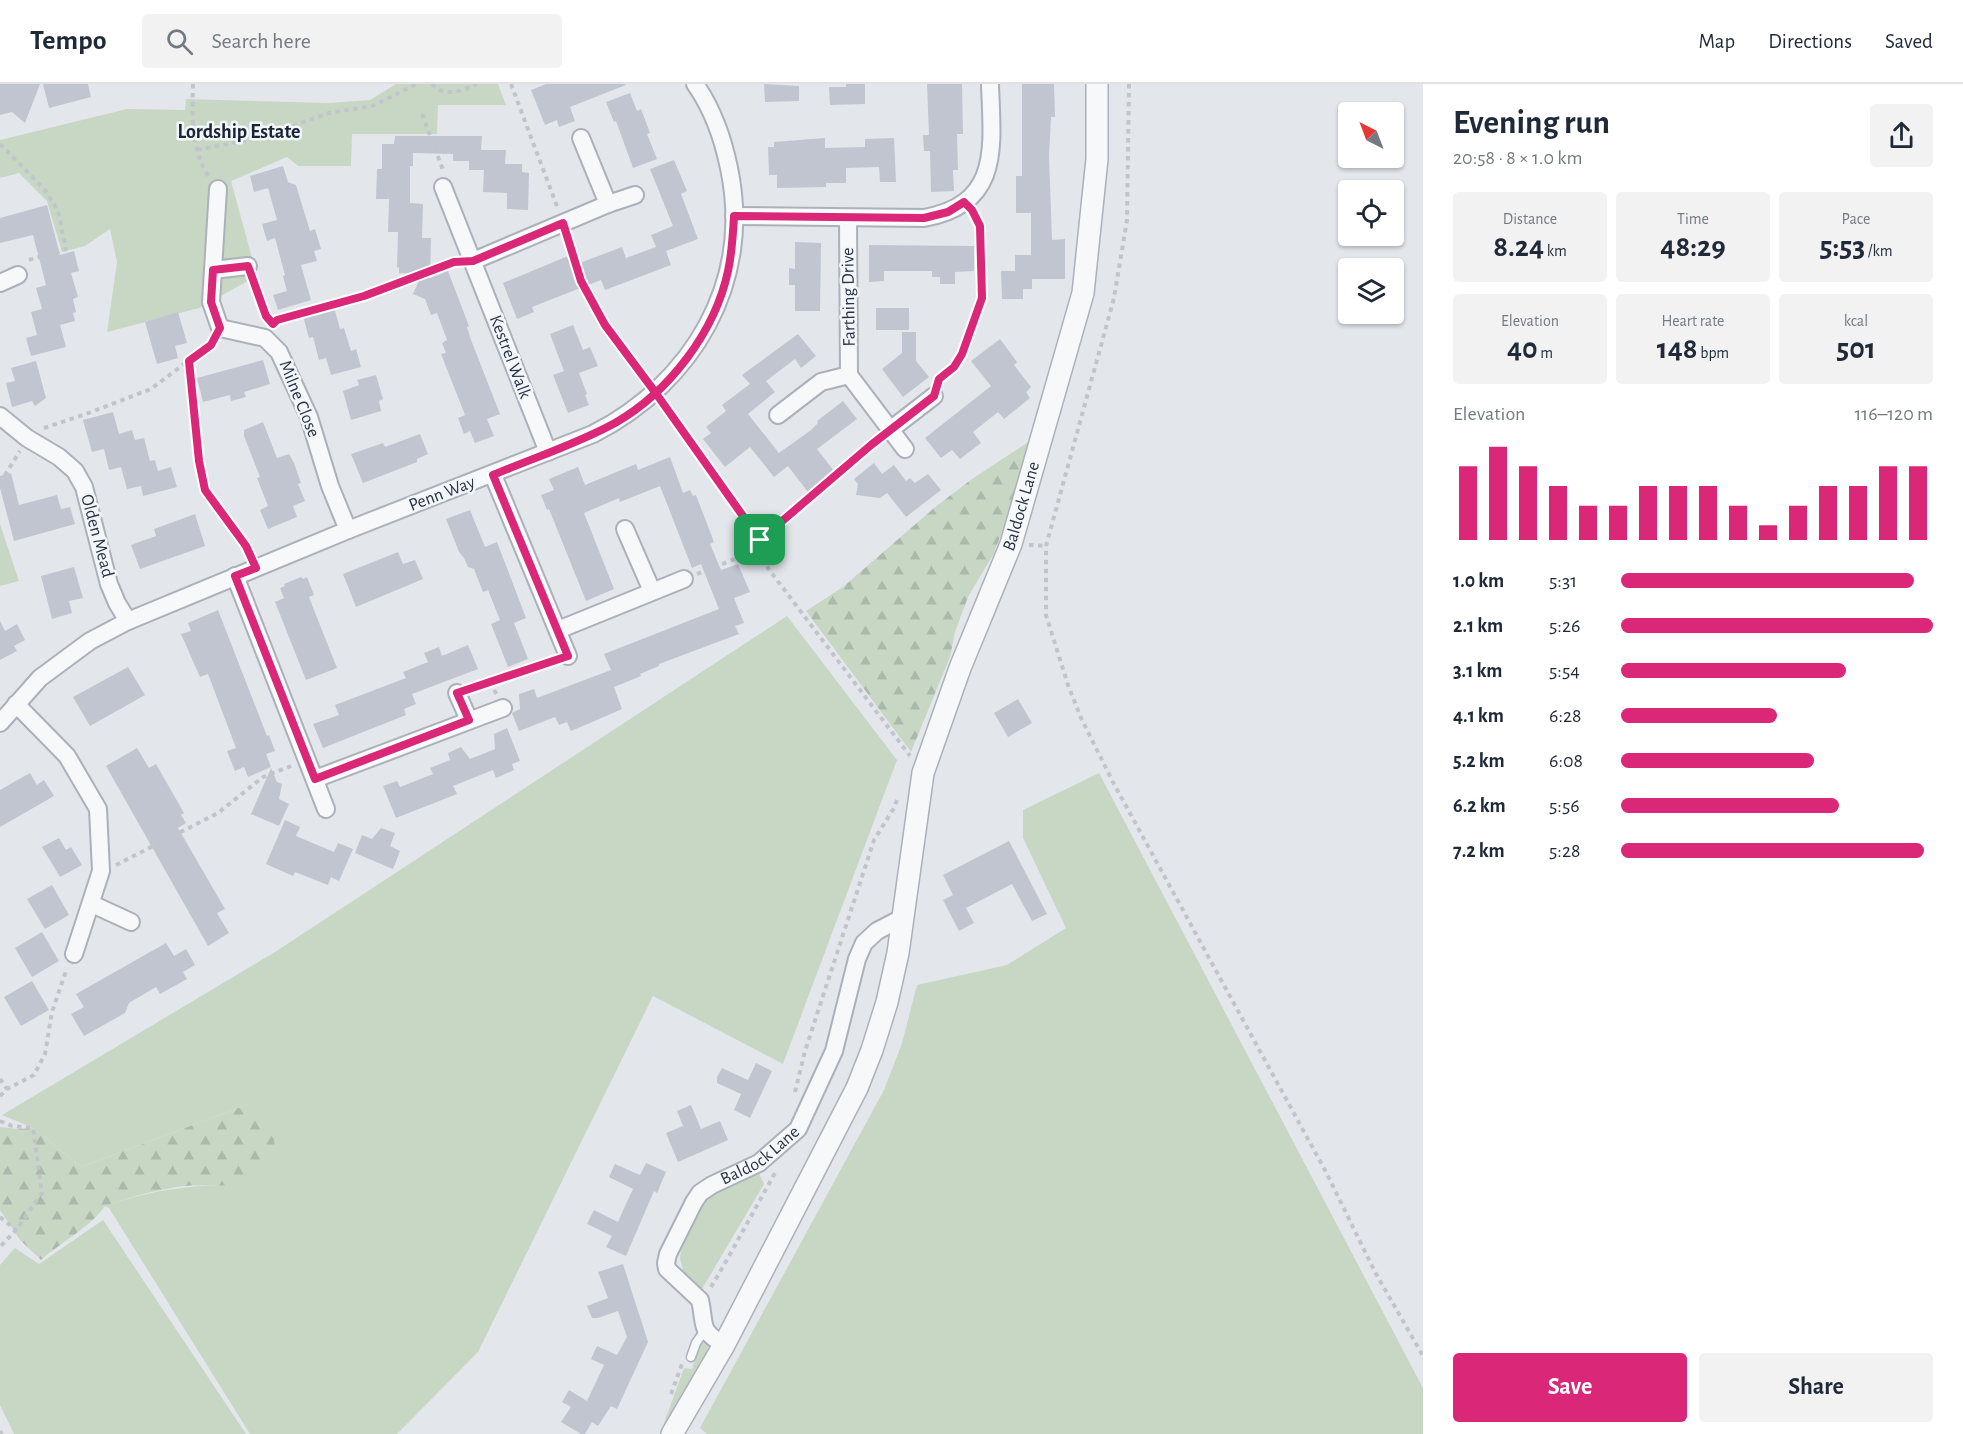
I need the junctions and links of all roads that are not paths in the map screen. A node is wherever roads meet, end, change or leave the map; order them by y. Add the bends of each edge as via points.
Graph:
1 (694, 84) edge
2 (990, 84) edge
3 (1097, 84) edge
4 (580, 138) dead end
5 (443, 187) road end
6 (218, 189) road end
7 (635, 195) dead end
8 (608, 204) junction
9 (734, 216) junction
10 (848, 218) junction
11 (473, 261) junction
12 (248, 266) road end
13 (213, 270) junction
14 (18, 275) road end
15 (0, 283) edge
16 (849, 375) junction
17 (934, 396) road end
18 (778, 415) dead end
19 (0, 416) edge
20 (890, 430) junction
21 (905, 449) dead end
22 (548, 452) junction
23 (493, 475) junction
24 (625, 529) dead end
25 (348, 530) junction
26 (235, 576) junction
27 (684, 579) road end
28 (652, 591) junction
29 (128, 621) junction
30 (558, 630) junction
31 (568, 656) road end
32 (457, 693) road end
33 (16, 704) junction
34 (503, 708) dead end
35 (469, 720) junction
36 (0, 723) edge
37 (315, 779) junction
38 (326, 809) dead end
39 (92, 904) junction
40 (904, 917) junction
41 (132, 922) dead end
42 (74, 954) road end
43 (705, 1330) junction
44 (724, 1345) junction
45 (691, 1357) dead end
46 (672, 1434) edge

1 - 9 street, Penn Way via 725,151
2 - 10 street via 989,166 979,187 964,202 948,212 924,218
3 - 40 street, Baldock Lane via 1097,159 1083,293 1011,544 960,668 924,773
4 - 8 street
5 - 11 street, Kestrel Walk
6 - 13 street
7 - 8 street
8 - 11 street
9 - 10 street
9 - 22 street, Penn Way via 728,273 719,302 690,353 655,392 617,422
10 - 16 street, Farthing Drive
11 - 22 street, Kestrel Walk
12 - 13 street
13 - 25 street, Milne Close via 211,302 220,328 269,331 299,391
14 - 15 street
16 - 18 street via 821,382
16 - 20 street
17 - 20 street
19 - 29 street, Olden Mead via 75,471 84,487 105,572
20 - 21 street
22 - 23 street, Penn Way
23 - 25 street, Penn Way
23 - 30 street
24 - 28 street
25 - 26 street, Penn Way
26 - 29 street, Penn Way
26 - 37 street
27 - 28 street
28 - 30 street
29 - 33 street, Penn Way via 65,658
30 - 31 street
32 - 35 street
33 - 36 street, Penn Way
33 - 39 street via 67,756 98,809 101,871
34 - 35 street
35 - 37 street
37 - 38 street
39 - 41 street
39 - 42 street
40 - 43 street, Baldock Lane via 864,943 834,1051 798,1129 759,1163 700,1193 668,1254 667,1269 700,1300
40 - 44 street, Baldock Lane via 887,1002 857,1089
43 - 44 street
43 - 45 lane
44 - 46 street, Baldock Lane

